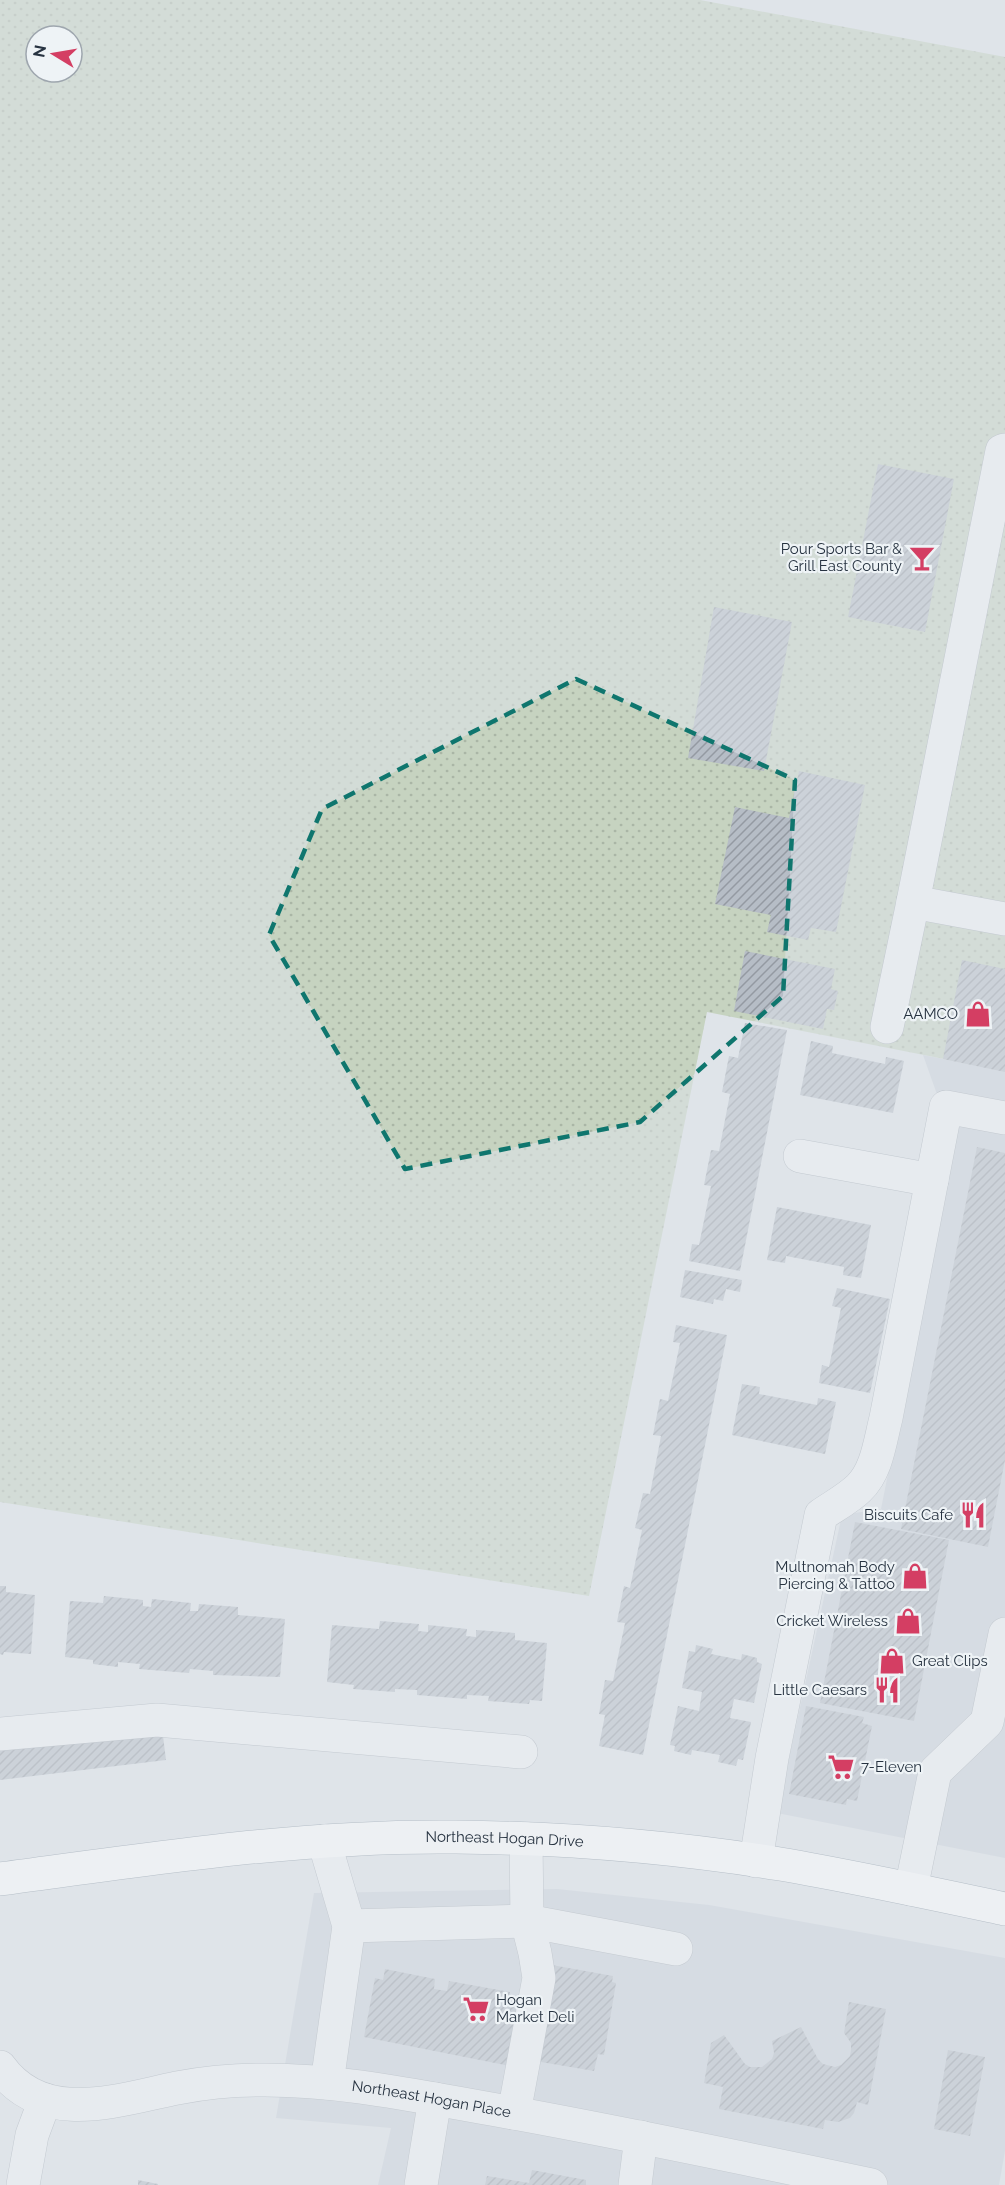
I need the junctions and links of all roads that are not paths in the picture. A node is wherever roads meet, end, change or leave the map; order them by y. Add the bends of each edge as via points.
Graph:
1 (1005, 450) edge
2 (913, 902) junction
3 (1005, 919) edge
4 (887, 1027) dead end
5 (1005, 1118) edge
6 (800, 1156) dead end
7 (932, 1180) junction
8 (1005, 1635) edge
9 (0, 1734) edge
10 (521, 1752) dead end
11 (526, 1839) junction
12 (324, 1841) junction
13 (756, 1861) junction
14 (0, 1879) edge
15 (911, 1889) junction
16 (1005, 1909) edge
17 (527, 1922) junction
18 (350, 1926) junction
19 (676, 1949) dead end
20 (0, 2067) edge
21 (327, 2083) junction
22 (435, 2099) junction
23 (45, 2100) junction
24 (514, 2113) junction
25 (641, 2137) junction
26 (23, 2185) edge
27 (421, 2185) edge
28 (635, 2185) edge
29 (871, 2185) edge

1 - 2 street
2 - 3 street
2 - 4 street
5 - 7 street via 946,1107
6 - 7 street
7 - 13 street via 886,1419 872,1469 861,1487 821,1515 772,1758
8 - 15 street via 987,1722 935,1772
9 - 10 street via 157,1720
11 - 12 highway, Northeast Hogan Drive
11 - 13 highway, Northeast Hogan Drive via 636,1846
11 - 17 street
12 - 14 highway, Northeast Hogan Drive via 219,1850
12 - 18 street
13 - 15 highway, Northeast Hogan Drive
15 - 16 highway, Northeast Hogan Drive
17 - 18 street
17 - 19 street
17 - 24 street via 539,1978
18 - 21 street
20 - 23 street, Northeast Hogan Place via 26,2092
21 - 22 street, Northeast Hogan Place
21 - 23 street, Northeast Hogan Place via 214,2083 89,2105
22 - 24 street, Northeast Hogan Place
22 - 27 street
23 - 26 street via 32,2135
24 - 25 street, Northeast Hogan Place
25 - 28 street
25 - 29 street, Northeast Hogan Place

